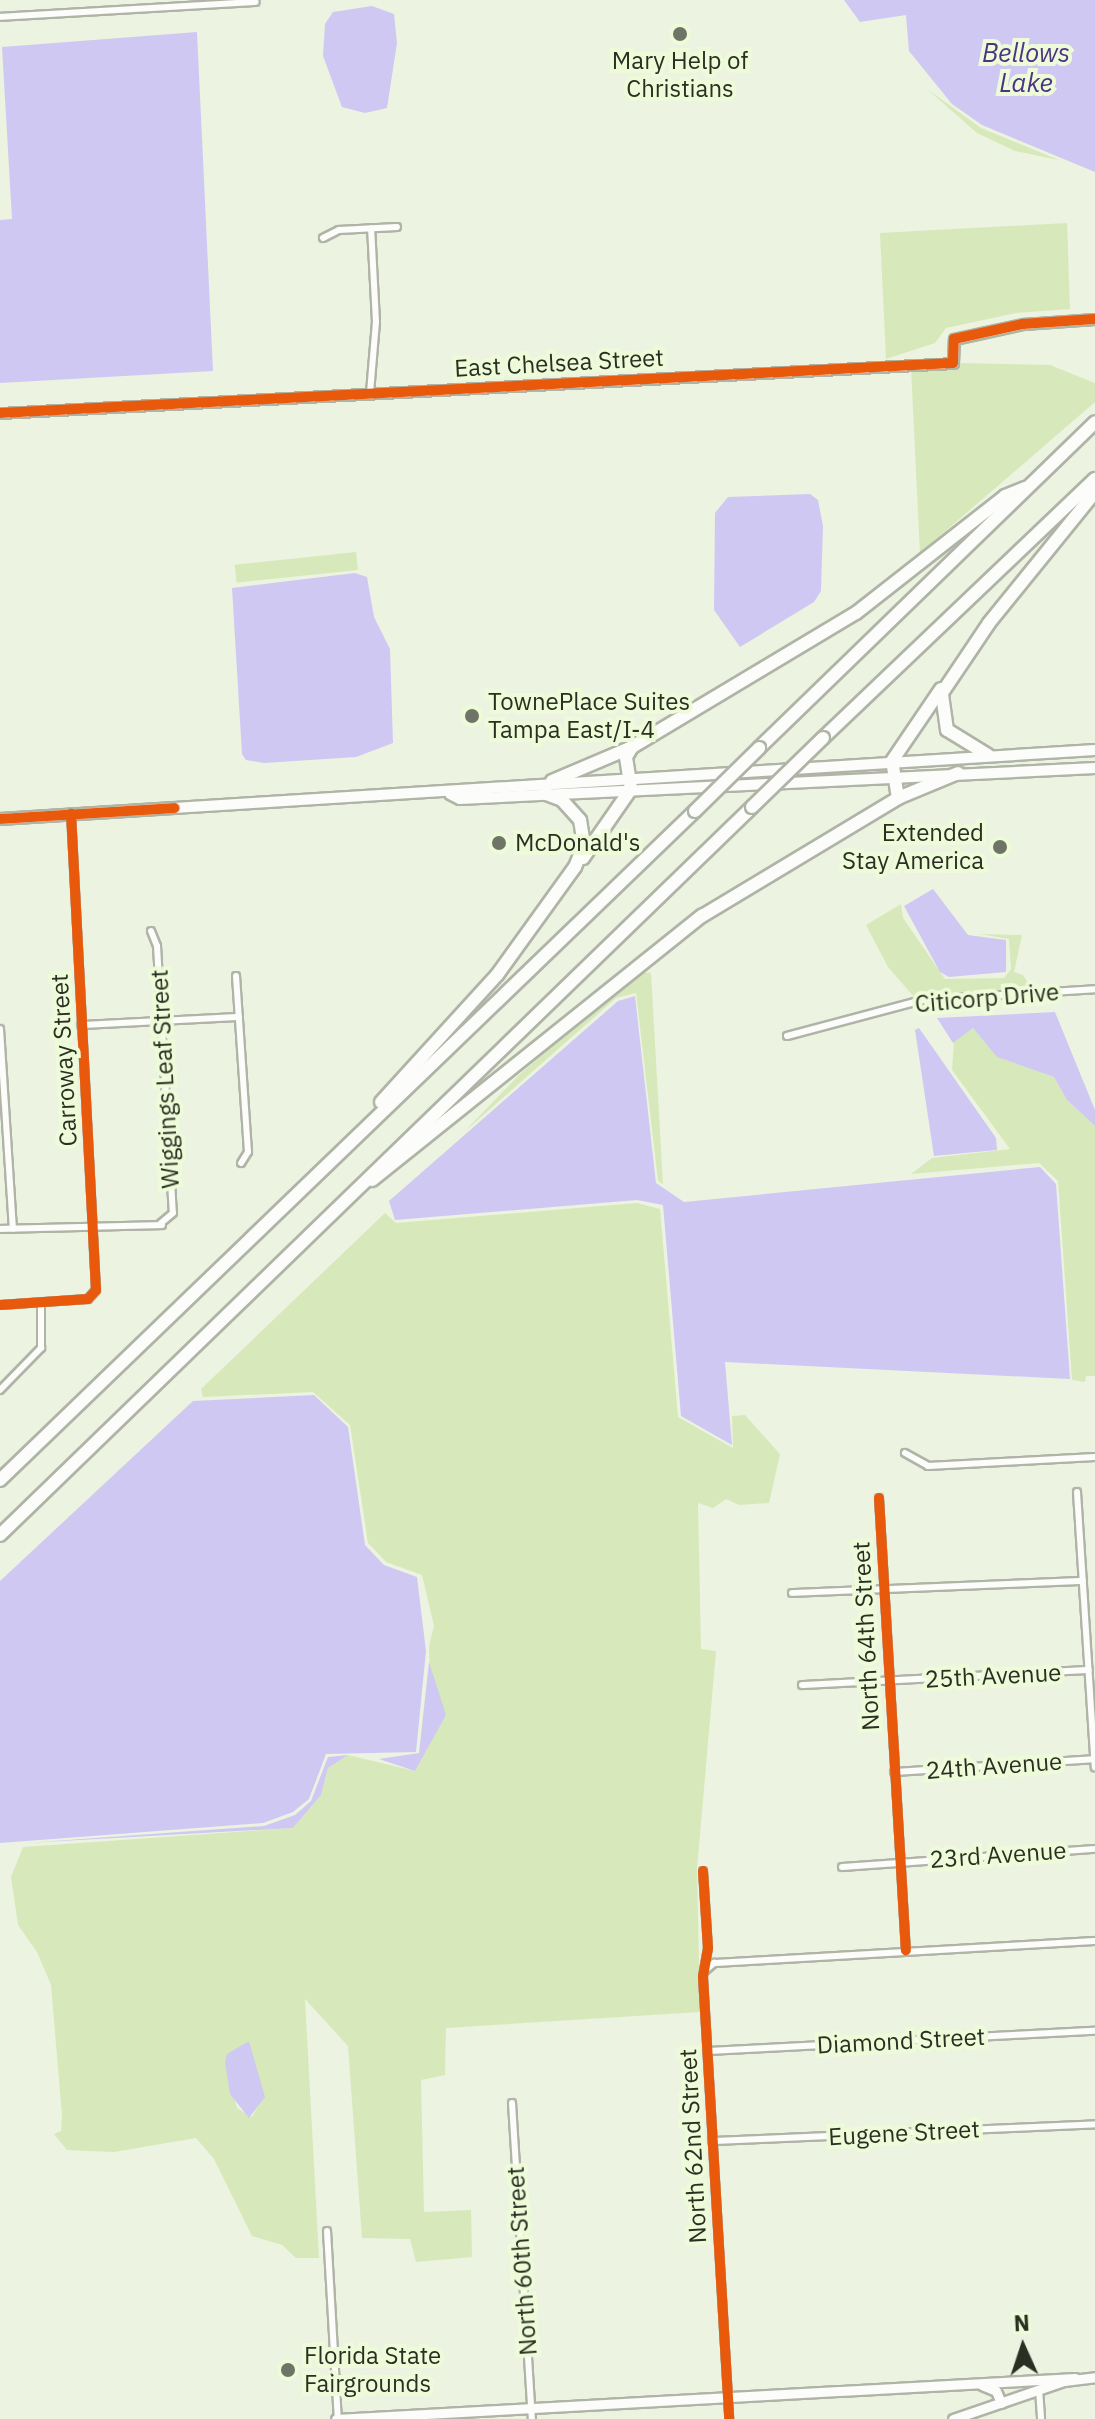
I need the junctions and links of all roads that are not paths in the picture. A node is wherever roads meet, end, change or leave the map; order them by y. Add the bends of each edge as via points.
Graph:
1 (256, 2) dead end
2 (0, 17) edge
3 (397, 227) dead end
4 (371, 228) junction
5 (323, 238) dead end
6 (1095, 319) edge
7 (370, 393) junction
8 (0, 413) edge
9 (1095, 422) edge
10 (1095, 479) edge
11 (1025, 488) junction
12 (1095, 492) edge
13 (949, 679) junction
14 (632, 747) junction
15 (1095, 750) edge
16 (988, 755) junction
17 (893, 768) junction
18 (1095, 768) edge
19 (958, 773) junction
20 (631, 783) junction
21 (549, 787) junction
22 (898, 798) junction
23 (71, 814) junction
24 (0, 819) edge
25 (552, 904) junction
26 (151, 931) dead end
27 (236, 976) dead end
28 (1095, 989) edge
29 (239, 1017) junction
30 (160, 1020) junction
31 (81, 1025) junction
32 (0, 1029) edge
33 (787, 1036) dead end
34 (241, 1163) dead end
35 (359, 1187) junction
36 (300, 1190) junction
37 (94, 1225) junction
38 (0, 1229) edge
39 (13, 1229) junction
40 (41, 1303) junction
41 (0, 1305) edge
42 (0, 1390) edge
43 (905, 1453) dead end
44 (1095, 1457) edge
45 (0, 1480) edge
46 (1077, 1492) dead end
47 (879, 1498) dead end
48 (0, 1535) edge
49 (1083, 1581) junction
50 (884, 1590) junction
51 (792, 1593) dead end
52 (1089, 1670) junction
53 (889, 1682) junction
54 (802, 1685) dead end
55 (1094, 1759) edge
56 (1095, 1767) edge
57 (894, 1772) junction
58 (1095, 1849) edge
59 (901, 1862) junction
60 (842, 1867) dead end
61 (703, 1871) dead end
62 (1095, 1941) edge
63 (906, 1950) junction
64 (706, 1970) junction
65 (1095, 2031) edge
66 (707, 2051) junction
67 (512, 2103) dead end
68 (1095, 2124) edge
69 (712, 2141) junction
70 (327, 2231) dead end
71 (1095, 2377) edge
72 (1075, 2378) junction
73 (1024, 2380) junction
74 (976, 2384) junction
75 (1039, 2389) junction
76 (728, 2398) junction
77 (1001, 2403) junction
78 (532, 2414) edge
79 (979, 2415) edge
80 (437, 2417) edge
81 (337, 2419) edge
82 (729, 2419) edge
83 (953, 2419) edge
84 (1041, 2419) edge

1 - 2 street
3 - 4 street
4 - 5 street via 339,230
4 - 7 street via 376,322
6 - 7 street, East Chelsea Street via 1023,324 954,339 953,363
7 - 8 street, East Chelsea Street
9 - 11 highway
10 - 35 highway, bridge
11 - 14 highway via 1005,496 875,600
11 - 36 highway, bridge
12 - 13 highway
13 - 16 highway via 942,693 947,730
13 - 17 highway
14 - 20 highway via 626,757
14 - 21 highway
15 - 16 main road
16 - 17 main road
17 - 19 main road
17 - 20 main road
17 - 22 highway
18 - 19 main road
19 - 22 highway
20 - 21 main road
20 - 25 highway
21 - 23 main road via 460,799 450,794
21 - 25 highway via 573,808 584,829 580,856
22 - 35 highway via 702,916 386,1172
23 - 24 main road
23 - 31 street, Carroway Street
25 - 36 highway via 497,975
26 - 30 street, Wiggings Leaf Street via 157,946
27 - 29 street
28 - 33 street, Citicorp Drive via 922,1000
29 - 30 street
29 - 34 street via 248,1152
30 - 31 street
30 - 37 street, Wiggings Leaf Street via 173,1213 161,1224
31 - 37 street, Carroway Street
32 - 39 street
35 - 48 highway
36 - 45 highway
37 - 39 street
37 - 40 street, Carroway Street via 96,1290 88,1299
38 - 39 street
40 - 41 street
40 - 42 street via 41,1348
43 - 44 street via 928,1466
46 - 49 street
47 - 50 street, North 64th Street
49 - 50 street
49 - 52 street
50 - 51 street
50 - 53 street, North 64th Street
52 - 53 street, 25th Avenue
52 - 55 street
53 - 54 street, 25th Avenue
53 - 57 street, North 64th Street
55 - 56 street
55 - 57 street, 24th Avenue
57 - 59 street, North 64th Street
58 - 59 street, 23rd Avenue
59 - 60 street, 23rd Avenue
59 - 63 street, North 64th Street
61 - 64 street, North 62nd Street
62 - 63 street
63 - 64 street via 714,1963
64 - 66 street, North 62nd Street
65 - 66 street, Diamond Street
66 - 69 street, North 62nd Street
67 - 78 street, North 60th Street
68 - 69 street, Eugene Street
69 - 76 street, North 62nd Street
70 - 81 street
71 - 72 street
72 - 73 street
72 - 75 street
73 - 74 street
73 - 75 street
74 - 76 street
74 - 77 street via 992,2388
75 - 77 street
75 - 84 street
76 - 78 street
76 - 82 street, North 62nd Street
77 - 79 street
78 - 80 street
79 - 83 street
80 - 81 street

